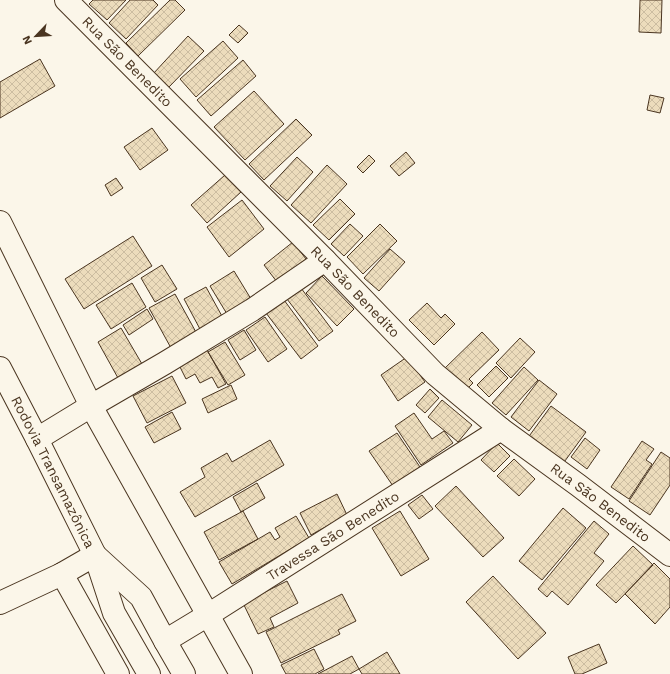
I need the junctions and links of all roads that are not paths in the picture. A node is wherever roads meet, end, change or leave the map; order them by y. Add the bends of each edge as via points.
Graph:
1 (66, 0) edge
2 (0, 222) edge
3 (325, 260) junction
4 (0, 368) edge
5 (91, 406) junction
6 (501, 429) junction
7 (37, 439) junction
8 (95, 555) junction
9 (670, 555) edge
10 (62, 574) junction
11 (0, 603) edge
12 (208, 615) junction
13 (165, 641) junction
14 (118, 674) edge
15 (150, 674) edge
16 (184, 674) edge
17 (241, 674) edge

1 - 3 street, Rua São Benedito
2 - 5 street
3 - 5 street via 252,310
3 - 6 street, Rua São Benedito via 435,374
4 - 7 street, Rodovia Transamazônica
5 - 7 street
5 - 12 street
6 - 9 street, Rua São Benedito
6 - 12 street, Travessa São Benedito
7 - 8 street, Rodovia Transamazônica
8 - 10 street
8 - 13 street via 141,597
8 - 15 street via 114,613
10 - 11 street
10 - 14 street
12 - 13 street, Travessa São Benedito
12 - 17 street
13 - 16 street

